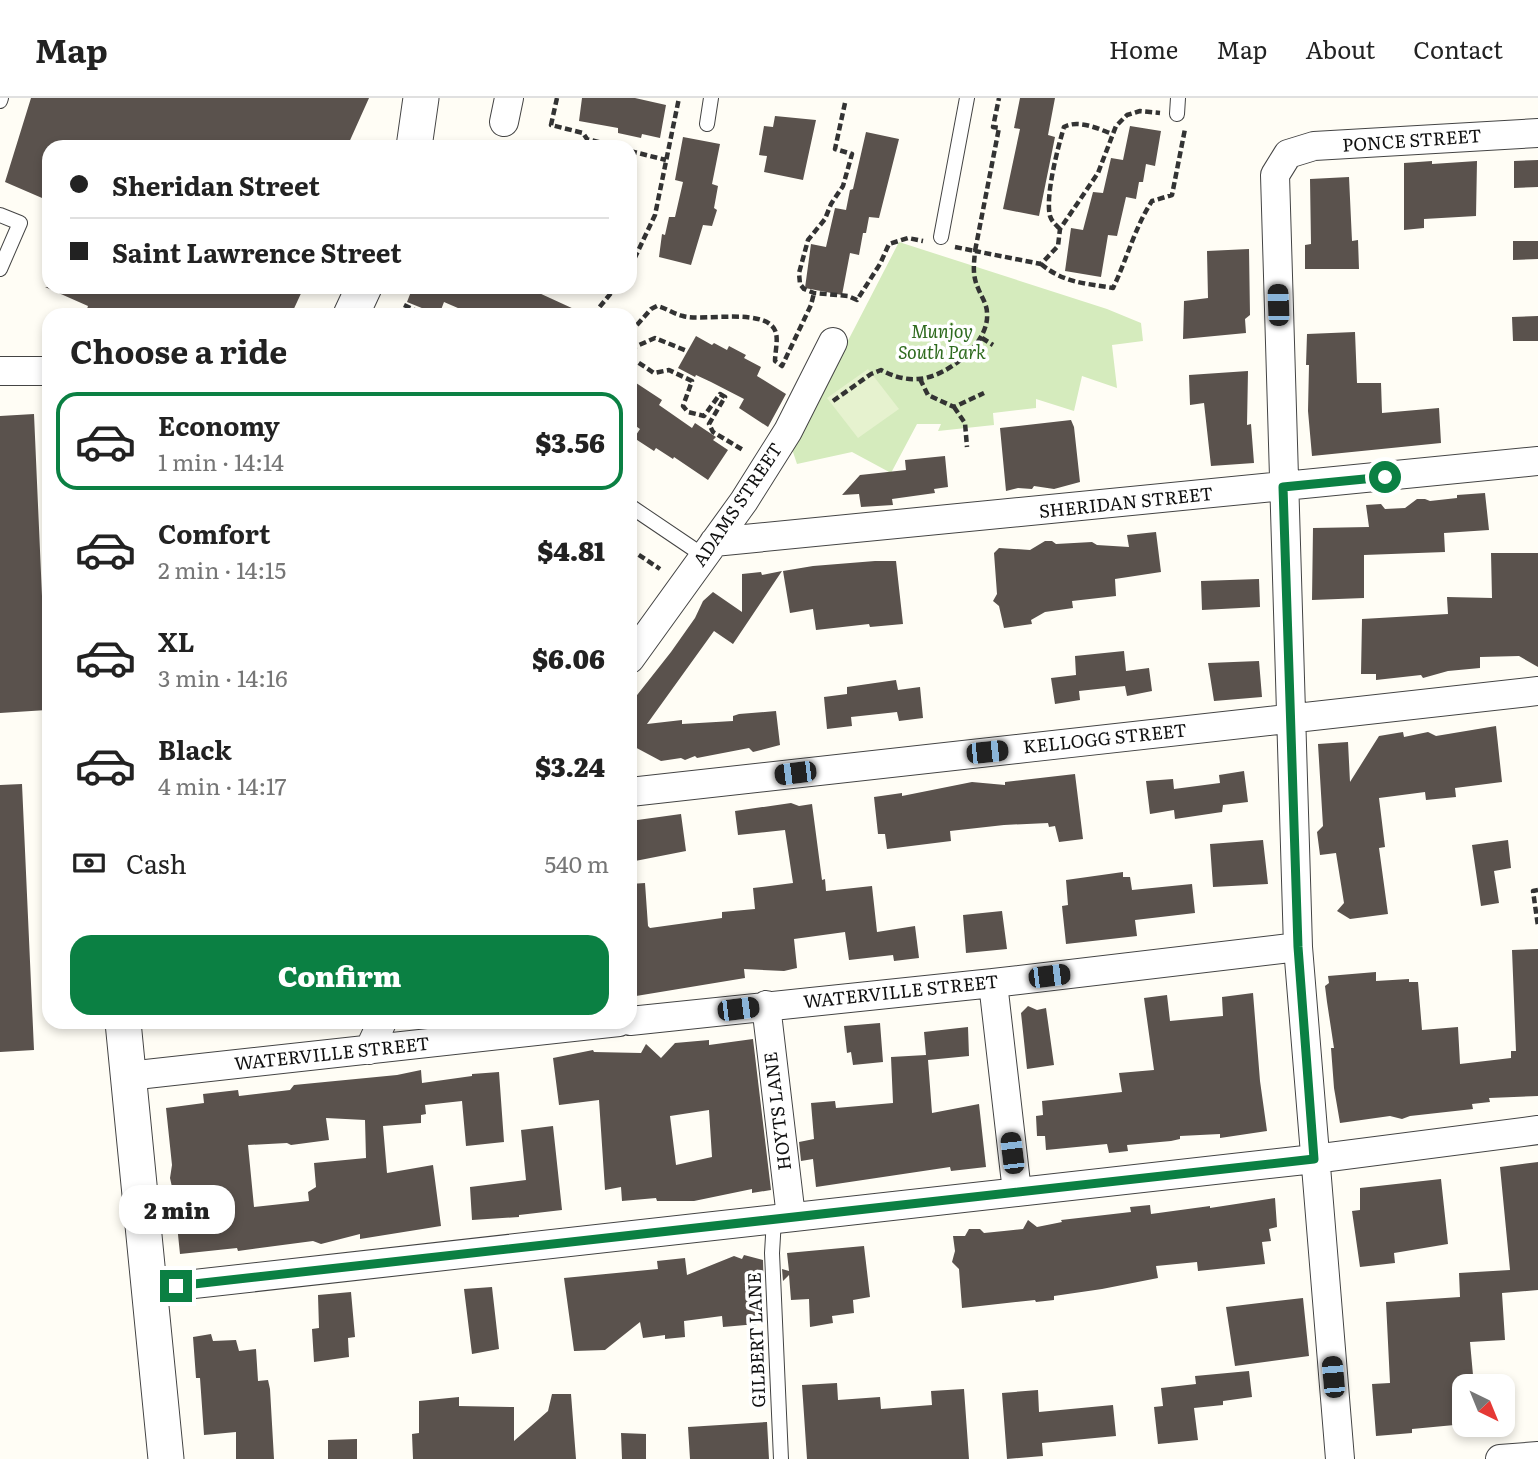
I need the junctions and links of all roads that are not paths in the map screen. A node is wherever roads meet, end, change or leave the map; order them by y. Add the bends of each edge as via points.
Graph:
1 (421, 98) edge
2 (711, 98) edge
3 (967, 98) edge
4 (1178, 98) edge
5 (1177, 114) dead end
6 (707, 124) dead end
7 (1538, 133) edge
8 (415, 140) edge
9 (0, 215) edge
10 (941, 242) road end
11 (0, 269) edge
12 (833, 342) dead end
13 (42, 371) edge
14 (0, 372) edge
15 (1538, 461) edge
16 (1283, 487) junction
17 (637, 509) edge
18 (709, 549) junction
19 (637, 649) edge
20 (1538, 691) edge
21 (1289, 719) junction
22 (637, 791) edge
23 (1298, 947) junction
24 (993, 983) junction
25 (766, 1005) junction
26 (637, 1020) edge
27 (125, 1029) edge
28 (379, 1029) edge
29 (556, 1029) edge
30 (369, 1050) junction
31 (128, 1076) junction
32 (1538, 1130) edge
33 (1314, 1159) junction
34 (1017, 1192) junction
35 (782, 1218) junction
36 (149, 1289) junction
37 (1538, 1456) edge
38 (166, 1459) edge
39 (781, 1459) edge
40 (1340, 1459) edge
41 (1500, 1459) edge

1 - 8 street
2 - 6 lane
3 - 10 lane
4 - 5 lane
7 - 16 street, PONCE STREET via 1314,146 1288,154 1275,175
9 - 11 lane via 20,223
12 - 18 street, ADAMS STREET via 788,431
13 - 14 street
15 - 16 street, SHERIDAN STREET
16 - 18 street, SHERIDAN STREET
16 - 21 street
17 - 18 lane
18 - 19 street, ADAMS STREET
20 - 21 street, KELLOGG STREET
21 - 22 street, KELLOGG STREET
21 - 23 street
23 - 24 street, WATERVILLE STREET
23 - 33 street
24 - 25 street, WATERVILLE STREET
24 - 34 street
25 - 26 street, WATERVILLE STREET
25 - 35 street, HOYTS LANE
27 - 31 street
28 - 30 street
29 - 30 street, WATERVILLE STREET
30 - 31 street, WATERVILLE STREET
31 - 36 street
32 - 33 street
33 - 34 street
33 - 40 street
34 - 35 street
35 - 36 street
35 - 39 lane, GILBERT LANE via 772,1253
36 - 38 street
37 - 41 street

